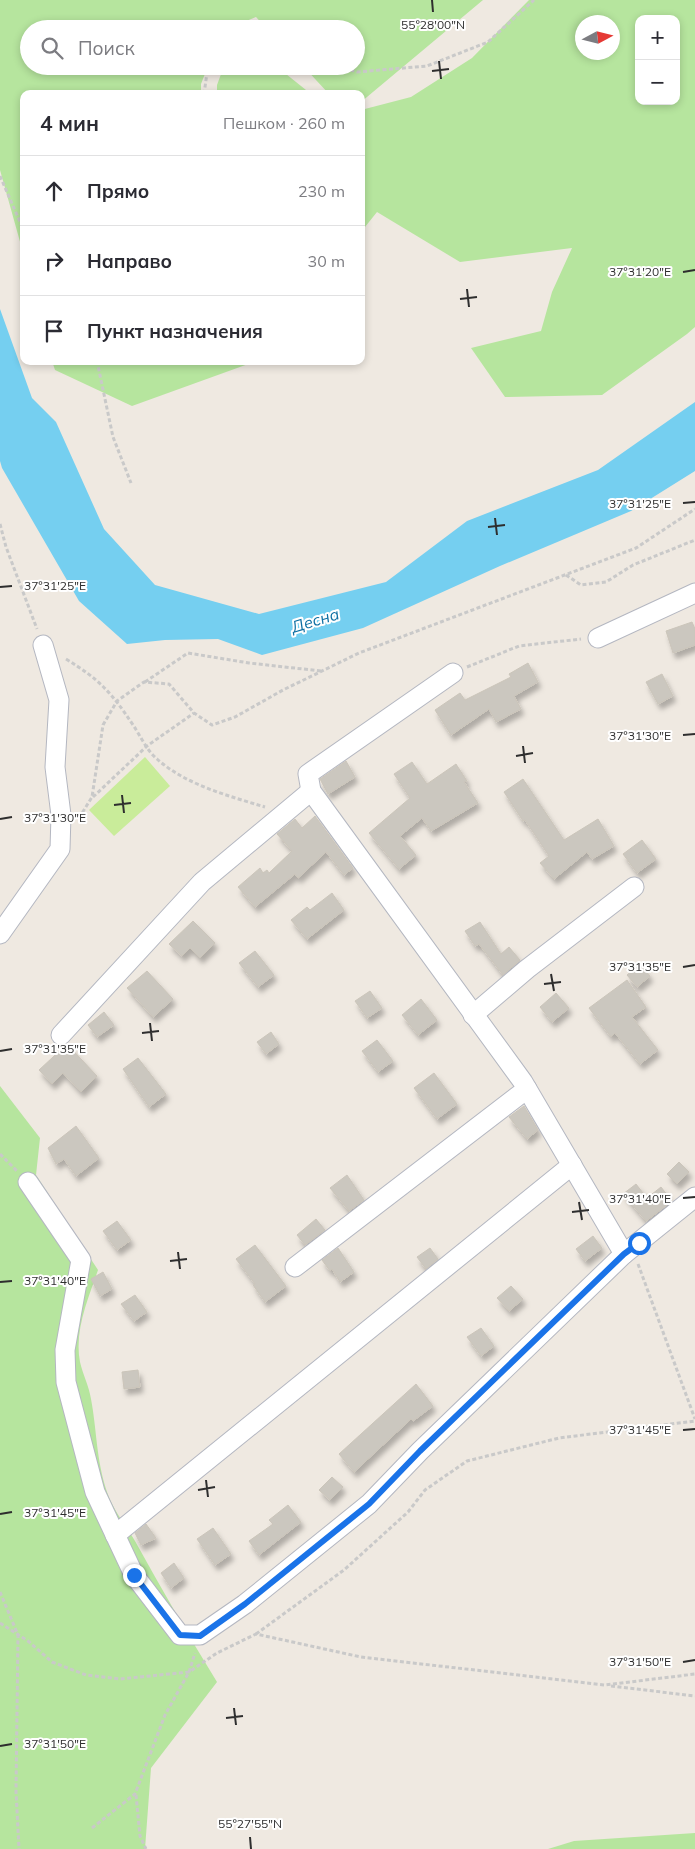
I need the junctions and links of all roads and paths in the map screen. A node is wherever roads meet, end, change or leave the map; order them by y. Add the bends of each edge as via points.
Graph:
1 (534, 0) edge
2 (365, 71) edge
3 (207, 75) edge
4 (205, 90) edge
5 (0, 176) edge
6 (20, 222) edge
7 (98, 365) edge
8 (131, 483) dead end
9 (695, 510) edge
10 (0, 524) edge
11 (695, 540) edge
12 (565, 575) junction
13 (695, 593) edge
14 (598, 638) joint
15 (43, 645) junction
16 (322, 671) junction
17 (452, 673) joint
18 (144, 682) junction
19 (117, 701) junction
20 (194, 713) junction
21 (147, 746) junction
22 (311, 791) junction
23 (92, 798) junction
24 (284, 813) junction
25 (78, 820) dead end
26 (634, 886) dead end
27 (0, 934) edge
28 (473, 1015) junction
29 (61, 1035) dead end
30 (527, 1089) junction
31 (0, 1154) edge
32 (572, 1165) junction
33 (28, 1182) joint
34 (695, 1197) edge
35 (631, 1248) junction
36 (295, 1267) dead end
37 (695, 1420) edge
38 (116, 1536) junction
39 (0, 1592) edge
40 (0, 1624) edge
41 (256, 1634) junction
42 (18, 1635) junction
43 (189, 1672) junction
44 (695, 1674) edge
45 (605, 1686) junction
46 (695, 1696) edge
47 (136, 1794) junction
48 (92, 1828) dead end
49 (19, 1849) edge
50 (146, 1849) edge

1 - 2 path via 488,42 427,66
3 - 4 path
5 - 6 path
7 - 8 path via 113,437
9 - 12 path via 636,548
10 - 15 path
11 - 12 path via 633,565 606,582 581,585
12 - 16 path via 359,653
13 - 14 street
14 - 17 path via 519,646
15 - 19 path via 93,675
15 - 27 street via 59,700 55,767 61,815 60,849
16 - 18 path via 188,653
16 - 20 path via 236,717 212,725
17 - 22 street via 308,774
18 - 19 path
18 - 20 path via 169,684
19 - 21 path
19 - 23 path via 103,726
20 - 21 path
21 - 23 path
21 - 24 path via 156,759 181,775 222,793
22 - 24 street
22 - 28 street
23 - 25 path
24 - 29 street via 202,882
26 - 28 street
28 - 30 street
30 - 32 street
30 - 36 street
31 - 33 path
32 - 35 street
32 - 38 street
33 - 38 street via 81,1260 65,1350 66,1382 95,1492
34 - 35 street
35 - 37 path
35 - 38 street via 369,1504 200,1636 180,1635 134,1575
37 - 41 path via 558,1438 467,1461 425,1490 408,1512 344,1570
39 - 42 path
40 - 42 path
41 - 43 path via 217,1653
41 - 45 path via 361,1656
42 - 43 path via 52,1662 86,1675 120,1679
42 - 49 path via 16,1790
43 - 47 path via 164,1715
44 - 45 path
45 - 46 path
47 - 48 path
47 - 50 path via 140,1836

